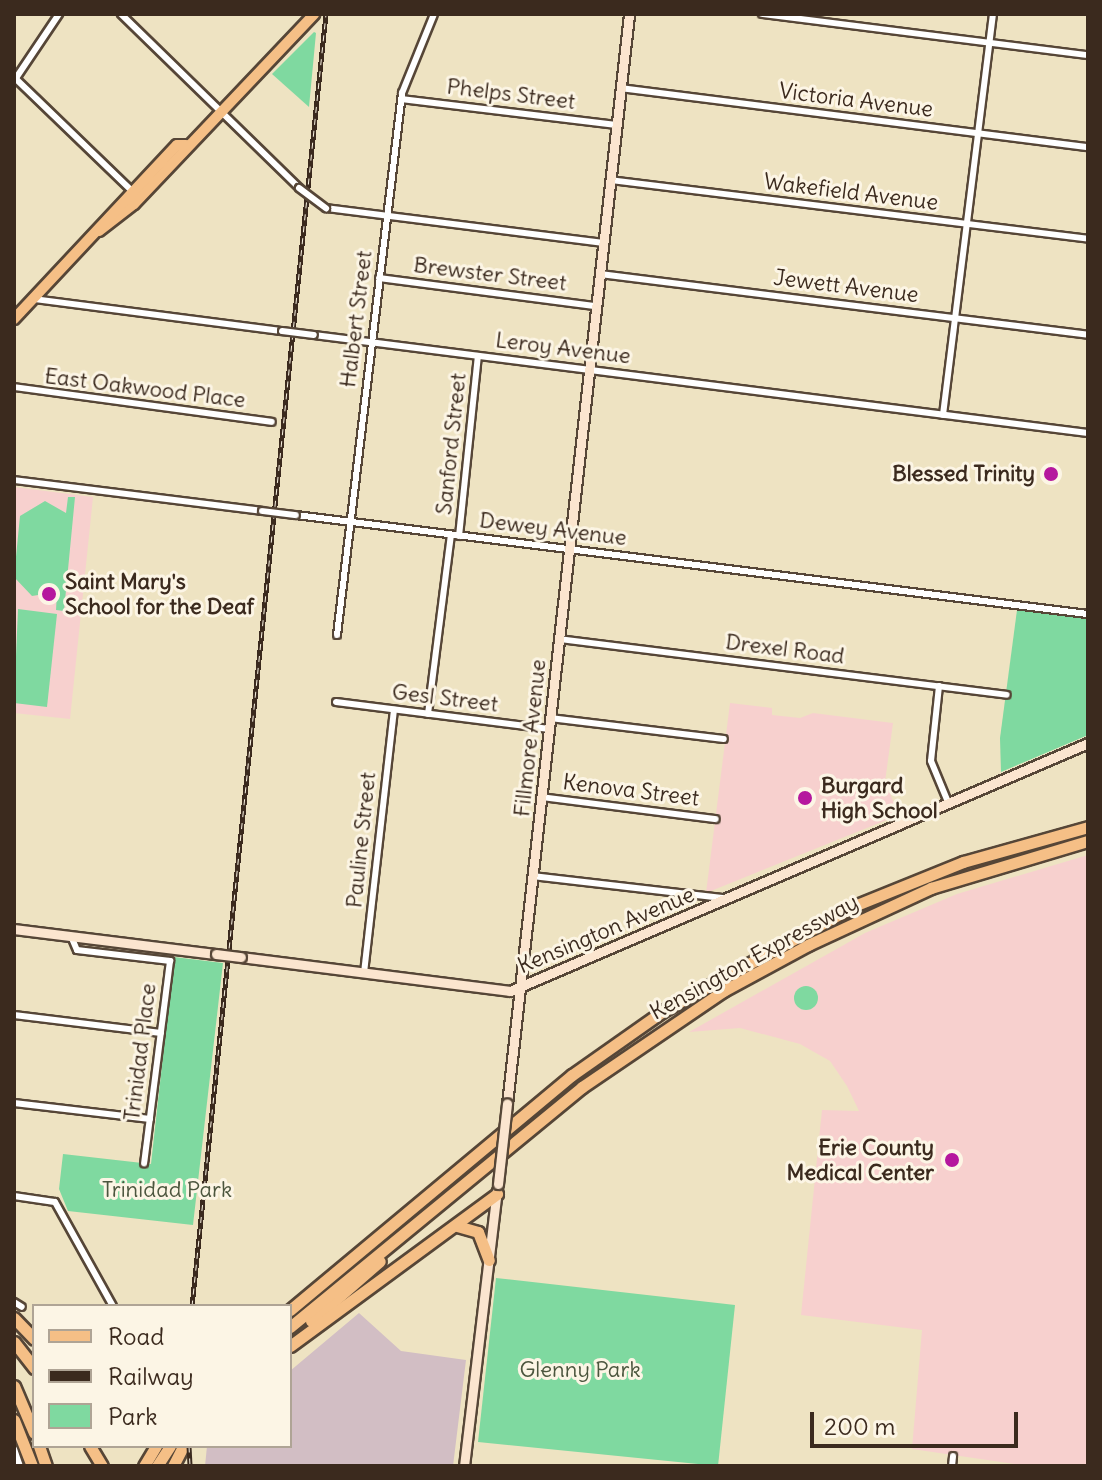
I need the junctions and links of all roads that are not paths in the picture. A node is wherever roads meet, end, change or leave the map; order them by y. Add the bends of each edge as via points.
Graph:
1 (59, 14) edge
2 (121, 14) edge
3 (314, 14) edge
4 (434, 14) edge
5 (629, 14) edge
6 (762, 14) edge
7 (993, 14) edge
8 (990, 43) junction
9 (1088, 55) edge
10 (15, 80) edge
11 (620, 88) junction
12 (401, 99) junction
13 (220, 110) junction
14 (616, 125) junction
15 (979, 133) junction
16 (1088, 147) edge
17 (610, 180) junction
18 (135, 195) junction
19 (387, 215) junction
20 (967, 225) junction
21 (1088, 239) edge
22 (603, 243) junction
23 (600, 274) junction
24 (379, 278) junction
25 (34, 299) junction
26 (596, 306) junction
27 (956, 318) junction
28 (14, 319) edge
29 (1088, 335) edge
30 (370, 342) junction
31 (478, 356) junction
32 (589, 370) junction
33 (14, 387) edge
34 (943, 415) junction
35 (272, 422) dead end
36 (1088, 433) edge
37 (14, 480) edge
38 (350, 522) junction
39 (455, 535) junction
40 (569, 550) junction
41 (1088, 614) edge
42 (337, 635) dead end
43 (559, 639) junction
44 (939, 686) junction
45 (1007, 695) dead end
46 (336, 702) dead end
47 (394, 710) junction
48 (428, 714) junction
49 (550, 718) junction
50 (549, 729) junction
51 (724, 739) dead end
52 (1088, 743) edge
53 (541, 797) junction
54 (948, 802) junction
55 (716, 819) dead end
56 (1088, 826) edge
57 (1084, 843) edge
58 (533, 876) junction
59 (724, 898) junction
60 (14, 929) edge
61 (71, 936) junction
62 (524, 957) junction
63 (555, 972) junction
64 (364, 973) junction
65 (520, 987) junction
66 (14, 1015) edge
67 (161, 1033) junction
68 (14, 1103) edge
69 (150, 1119) junction
70 (144, 1163) dead end
71 (497, 1189) junction
72 (14, 1196) edge
73 (432, 1211) junction
74 (457, 1226) junction
75 (489, 1260) junction
76 (14, 1302) edge
77 (112, 1304) edge
78 (22, 1307) dead end
79 (292, 1308) edge
80 (14, 1318) edge
81 (292, 1325) edge
82 (32, 1337) edge
83 (292, 1341) edge
84 (14, 1342) edge
85 (292, 1342) edge
86 (32, 1365) edge
87 (14, 1386) edge
88 (14, 1420) edge
89 (32, 1428) edge
90 (91, 1448) edge
91 (155, 1448) edge
92 (169, 1448) edge
93 (182, 1448) edge
94 (14, 1449) edge
95 (953, 1456) dead end
96 (20, 1466) edge
97 (32, 1466) edge
98 (102, 1466) edge
99 (144, 1466) edge
100 (157, 1466) edge
101 (173, 1466) edge
102 (464, 1466) edge
103 (952, 1466) edge

1 - 10 street
2 - 13 street
3 - 13 main road
4 - 12 street, Halbert Street
5 - 11 street, Fillmore Avenue
6 - 8 street
7 - 8 street
8 - 9 street
8 - 15 street
10 - 18 street
11 - 14 street, Fillmore Avenue
11 - 15 street, Victoria Avenue
12 - 14 street, Phelps Street
12 - 19 street, Halbert Street
13 - 18 main road
13 - 19 street, bridge via 326,208
14 - 17 street, Fillmore Avenue
15 - 16 street, Victoria Avenue
15 - 20 street
17 - 20 street, Wakefield Avenue
17 - 22 street, Fillmore Avenue
18 - 25 main road via 111,227 99,231
19 - 22 street
19 - 24 street, Halbert Street
20 - 21 street, Wakefield Avenue
20 - 27 street
22 - 23 street, Fillmore Avenue
23 - 26 street, Fillmore Avenue
23 - 27 street, Jewett Avenue
24 - 26 street, Brewster Street
24 - 30 street, Halbert Street
25 - 28 main road
25 - 30 street, Leroy Avenue, bridge
26 - 32 street, Fillmore Avenue
27 - 29 street, Jewett Avenue
27 - 34 street
30 - 31 street, Leroy Avenue
30 - 38 street, Halbert Street
31 - 32 street, Leroy Avenue
31 - 39 street, Sanford Street
32 - 34 street, Leroy Avenue
32 - 40 street, Fillmore Avenue
33 - 35 street, East Oakwood Place
34 - 36 street, Leroy Avenue
37 - 38 street, Dewey Avenue, bridge
38 - 39 street, Dewey Avenue
38 - 42 street, Halbert Street
39 - 40 street, Dewey Avenue
39 - 48 street, Sanford Street
40 - 41 street, Dewey Avenue
40 - 43 street, Fillmore Avenue
43 - 44 street, Drexel Road
43 - 49 street, Fillmore Avenue
44 - 45 street, Drexel Road
44 - 54 street via 931,761
46 - 47 street, Gesl Street
47 - 48 street, Gesl Street
47 - 64 street, Pauline Street
48 - 50 street, Gesl Street
49 - 50 street, Fillmore Avenue
49 - 51 street
50 - 53 street, Fillmore Avenue
52 - 54 street, Kensington Avenue
53 - 55 street, Kenova Street
53 - 58 street, Fillmore Avenue
54 - 59 street, Kensington Avenue
56 - 79 highway, Kensington Expressway via 963,862 854,906 663,1011 572,1075
57 - 73 highway, Kensington Expressway via 931,888 723,991 582,1087
58 - 59 street
58 - 62 street, Fillmore Avenue
59 - 63 street, Kensington Avenue
60 - 61 street, Kensington Avenue
61 - 64 street, Kensington Avenue, bridge
61 - 67 street, Trinidad Place via 77,950 170,961
62 - 63 street via 532,971
62 - 65 street, Fillmore Avenue
63 - 65 street, Kensington Avenue
64 - 65 street, Kensington Avenue via 510,991
65 - 71 street, Fillmore Avenue, bridge
66 - 67 street
67 - 69 street, Trinidad Place
68 - 69 street
69 - 70 street, Trinidad Place
71 - 74 highway
71 - 75 street, Fillmore Avenue
72 - 77 street via 55,1202
73 - 81 highway, Kensington Expressway
73 - 83 highway
74 - 75 highway via 478,1232
74 - 85 highway
75 - 102 street, Fillmore Avenue
76 - 78 street
80 - 82 highway
84 - 86 highway
87 - 89 highway
88 - 97 highway
90 - 98 highway
91 - 99 highway
92 - 100 highway
93 - 101 highway
94 - 96 street
95 - 103 street

